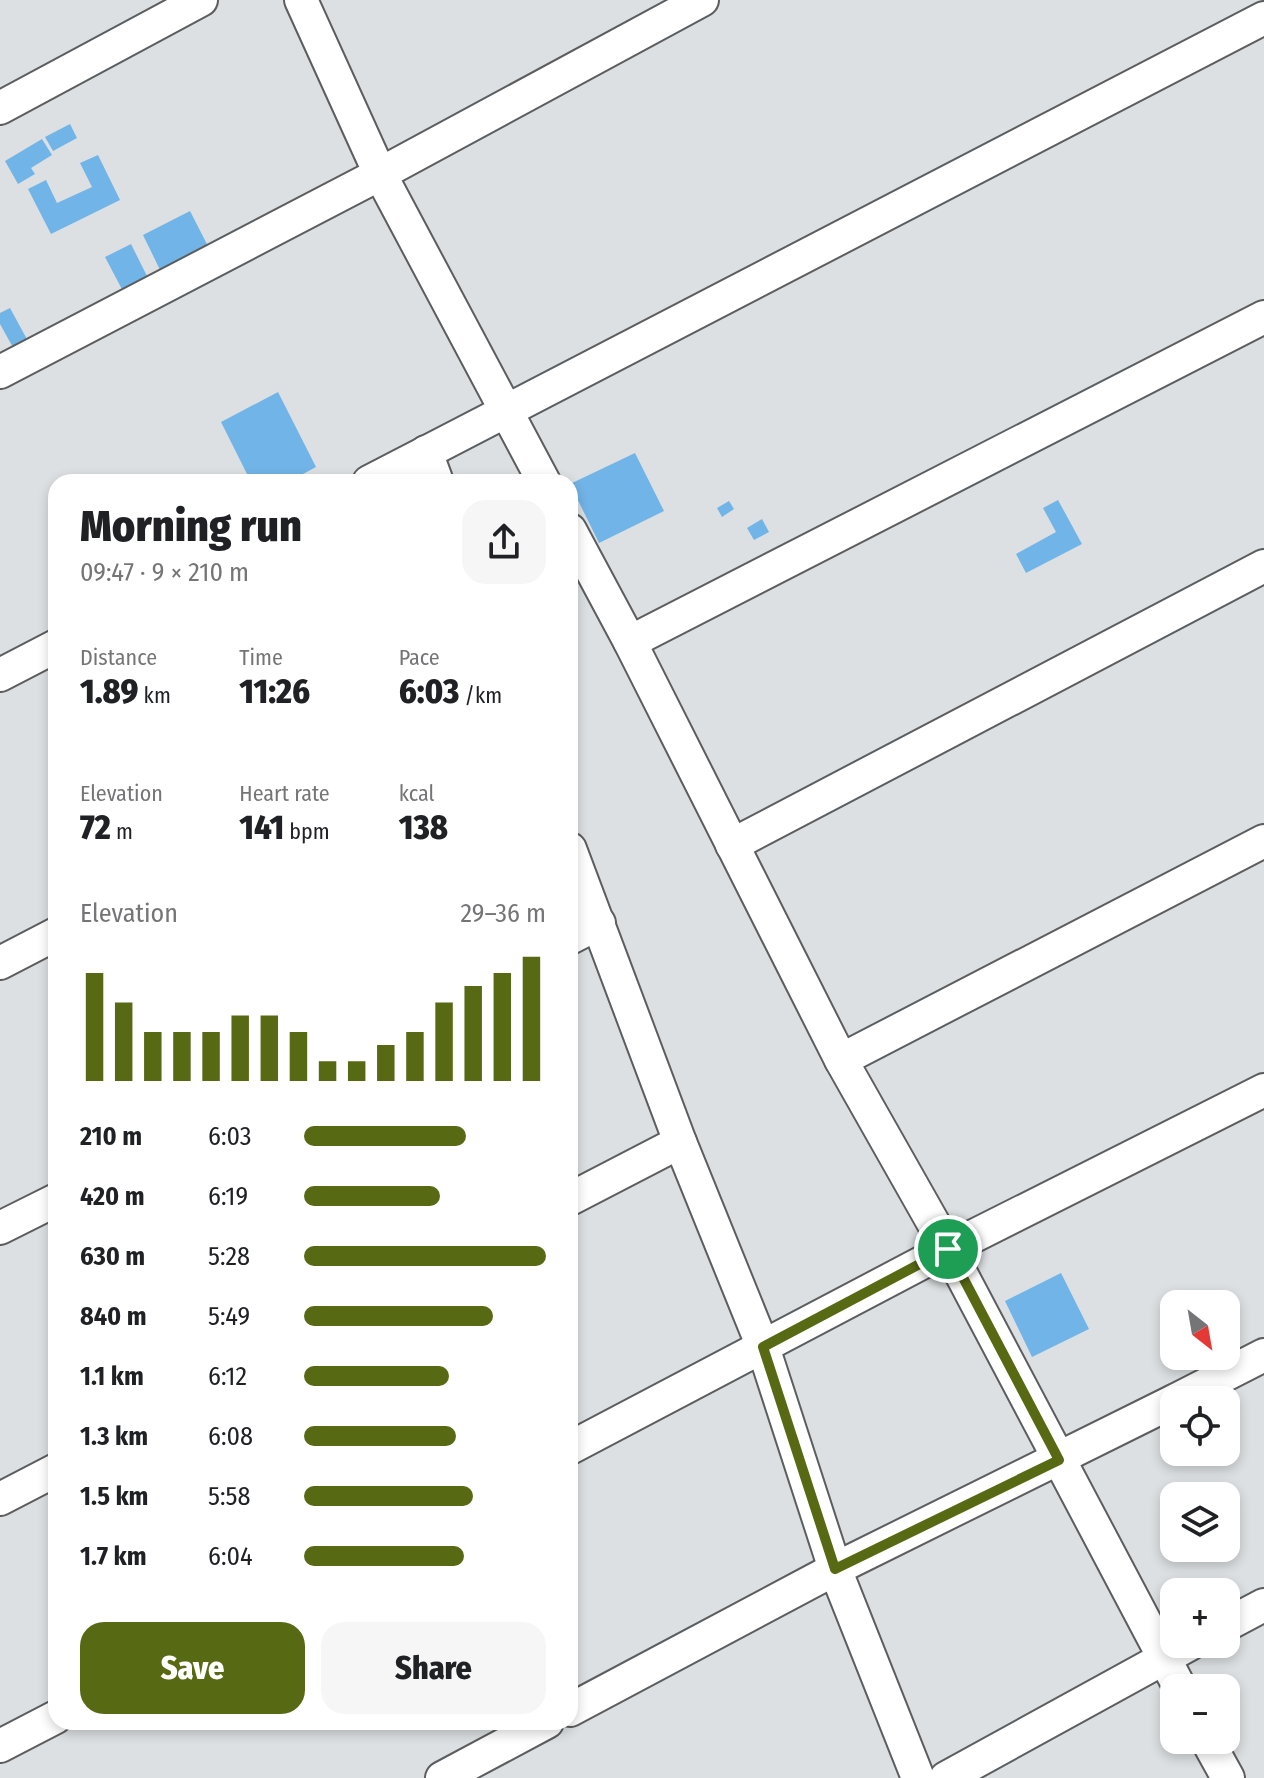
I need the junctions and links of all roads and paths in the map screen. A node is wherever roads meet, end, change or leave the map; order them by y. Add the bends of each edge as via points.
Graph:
1 (201, 0) edge
2 (301, 0) edge
3 (702, 0) edge
4 (1264, 18) edge
5 (0, 108) edge
6 (380, 174) junction
7 (1264, 317) edge
8 (0, 372) edge
9 (507, 413) junction
10 (426, 452) junction
11 (384, 474) edge
12 (434, 474) edge
13 (540, 474) edge
14 (578, 545) edge
15 (1264, 566) edge
16 (630, 642) junction
17 (48, 650) edge
18 (0, 675) edge
19 (1264, 841) edge
20 (732, 845) junction
21 (578, 869) edge
22 (599, 923) junction
23 (578, 934) edge
24 (48, 938) edge
25 (0, 963) edge
26 (841, 1060) junction
27 (1264, 1090) edge
28 (680, 1142) junction
29 (578, 1195) edge
30 (48, 1204) edge
31 (0, 1228) edge
32 (948, 1249) junction
33 (763, 1347) junction
34 (1264, 1355) edge
35 (1203, 1386) edge
36 (1160, 1408) edge
37 (578, 1444) edge
38 (1059, 1460) junction
39 (48, 1474) edge
40 (0, 1499) edge
41 (835, 1569) junction
42 (1264, 1605) edge
43 (1240, 1618) edge
44 (1160, 1623) edge
45 (1164, 1658) edge
46 (578, 1706) edge
47 (48, 1721) edge
48 (532, 1730) edge
49 (0, 1746) edge
50 (1215, 1754) edge
51 (442, 1778) edge
52 (918, 1778) edge
53 (946, 1778) edge
54 (1228, 1778) edge

1 - 5 street
2 - 6 street
3 - 6 street
4 - 9 street
6 - 8 street
6 - 9 street
7 - 16 street
9 - 10 street
9 - 13 street
10 - 11 street
10 - 12 street
14 - 16 street
15 - 20 street
16 - 20 street
17 - 18 street
19 - 26 street
20 - 26 street
21 - 22 street
22 - 23 street
22 - 28 street
24 - 25 street
26 - 32 street
27 - 32 street
28 - 29 street
28 - 33 street
30 - 31 street
32 - 33 street
32 - 38 street
33 - 37 street
33 - 41 street
34 - 35 street
36 - 38 street
38 - 41 street
38 - 44 street
39 - 40 street
41 - 46 street
41 - 52 street
42 - 43 street
45 - 53 street
47 - 49 street
48 - 51 street
50 - 54 street

